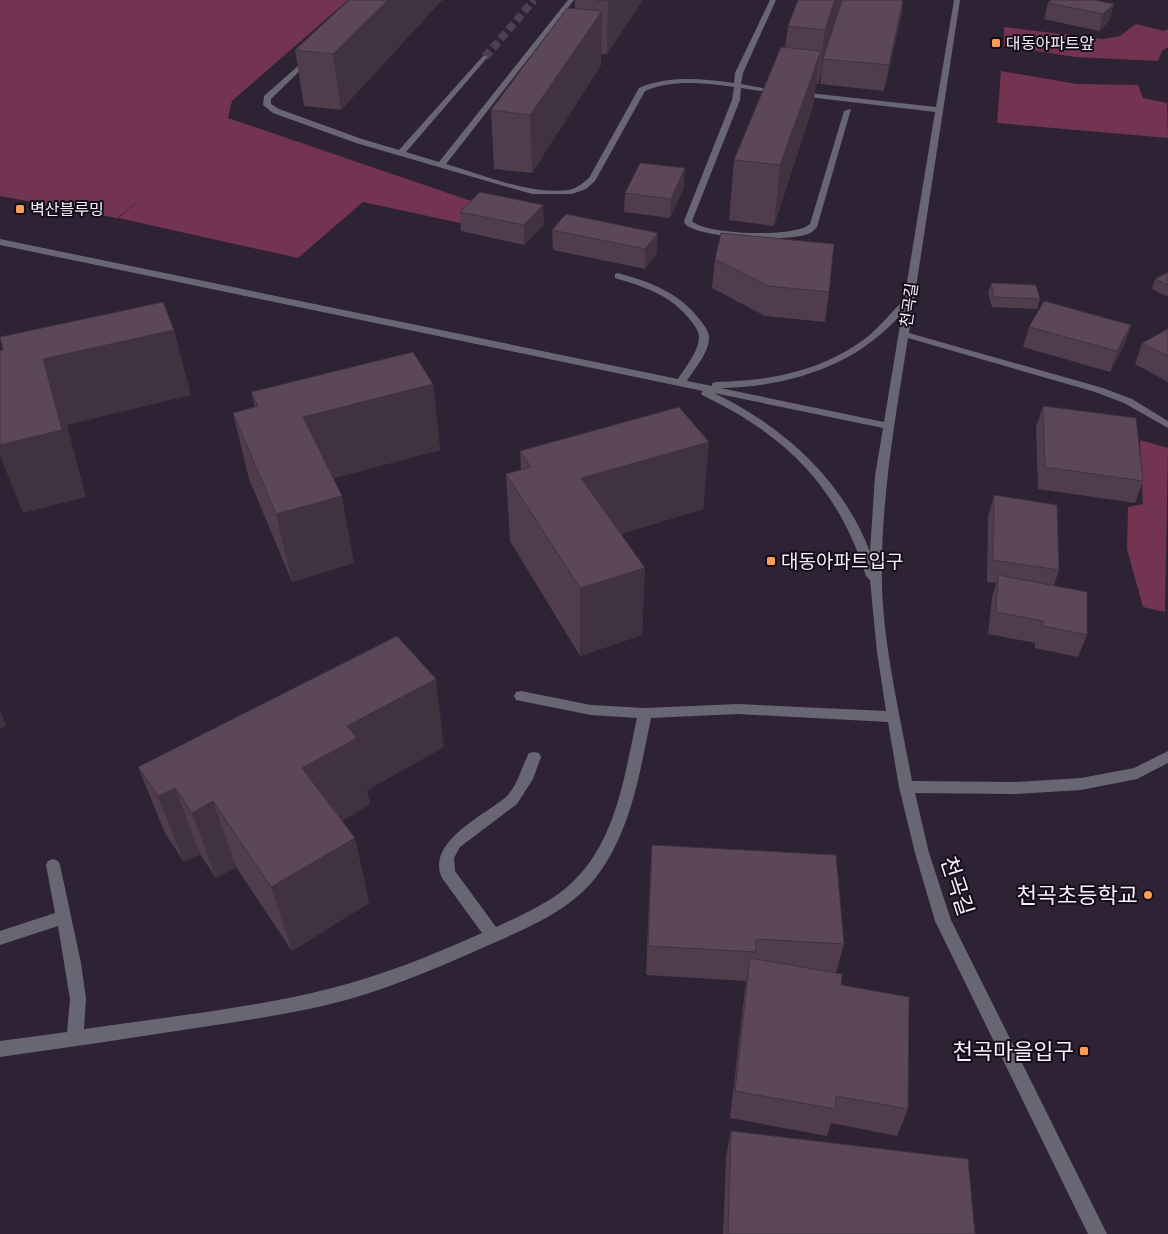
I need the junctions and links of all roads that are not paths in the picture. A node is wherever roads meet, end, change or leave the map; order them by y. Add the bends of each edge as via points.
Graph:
1 (571, 0) edge
2 (773, 0) edge
3 (957, 0) edge
4 (316, 52) edge
5 (484, 57) tunnel mouth
6 (737, 87) junction
7 (939, 110) junction
8 (848, 112) dead end
9 (401, 153) junction
10 (441, 165) junction
11 (0, 242) edge
12 (618, 276) dead end
13 (909, 300) junction
14 (903, 334) junction
15 (681, 383) junction
16 (1168, 425) edge
17 (889, 426) junction
18 (876, 589) junction
19 (521, 696) dead end
20 (645, 713) junction
21 (893, 717) junction
22 (534, 756) dead end
23 (1168, 756) edge
24 (906, 787) junction
25 (53, 865) dead end
26 (63, 917) junction
27 (493, 936) junction
28 (0, 938) edge
29 (75, 1038) junction
30 (0, 1049) edge
31 (1098, 1234) edge

1 - 10 street
2 - 6 street via 739,73
3 - 7 street, 천곡길
4 - 9 street via 267,98 267,105 359,141
5 - 9 street
6 - 7 street
6 - 8 street via 736,100 688,221 696,229 787,235 808,231 814,225
6 - 10 street via 675,81 648,86 642,90 592,179 583,188 572,192 532,192
7 - 13 street, 천곡길
9 - 10 street
11 - 15 street
12 - 15 street via 676,298 704,333 700,351
13 - 14 street, 천곡길
13 - 15 street via 895,319 862,346 811,370 782,379 752,383
14 - 16 street, 천곡길 via 1099,390
14 - 17 street
15 - 17 street
15 - 18 street via 744,413 826,483 846,512 863,547
17 - 18 street via 876,532
18 - 21 street, 천곡길
19 - 20 street via 591,710
20 - 21 street via 719,709
20 - 27 street via 622,811 605,853 591,873 554,906
21 - 24 street, 천곡길
22 - 27 street via 526,779 512,800 455,843 447,858 447,873
23 - 24 street via 1137,773 1081,784 1014,788
24 - 31 street, 천곡길 via 943,921
25 - 26 street
26 - 28 street
26 - 29 street via 78,999
27 - 29 street via 440,960 330,996 222,1017
29 - 30 street

